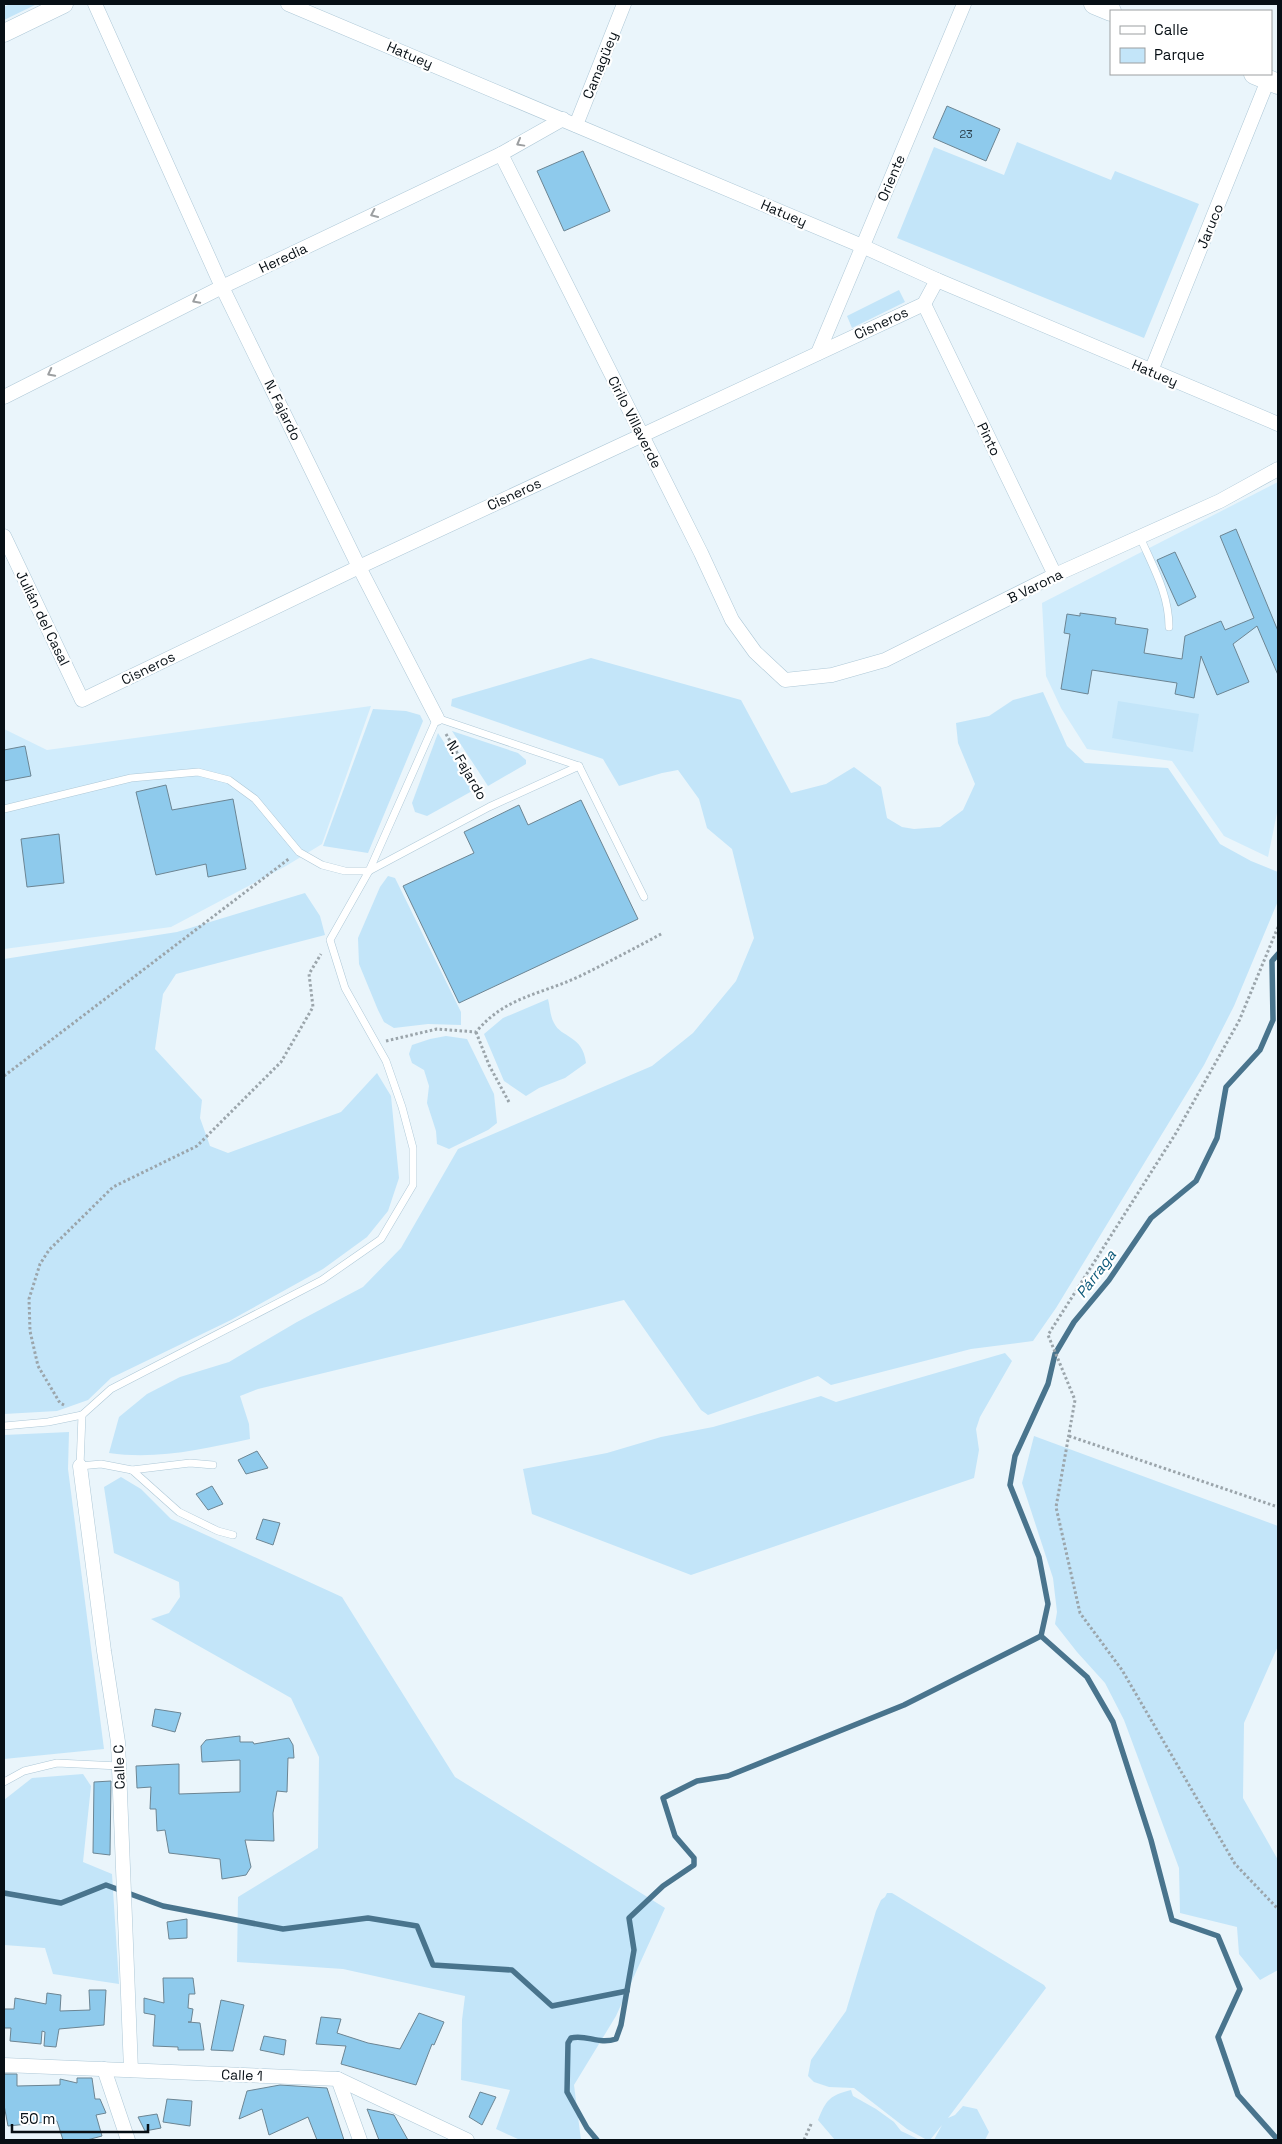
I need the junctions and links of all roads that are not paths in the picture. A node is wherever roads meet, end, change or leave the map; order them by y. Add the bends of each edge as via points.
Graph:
1 (64, 4) edge
2 (95, 4) edge
3 (288, 4) edge
4 (624, 4) edge
5 (964, 4) edge
6 (1094, 4) edge
7 (1110, 11) edge
8 (4, 33) edge
9 (1267, 79) edge
10 (570, 122) junction
11 (501, 154) junction
12 (862, 246) junction
13 (937, 280) junction
14 (222, 287) junction
15 (924, 304) junction
16 (818, 353) junction
17 (1151, 371) junction
18 (4, 397) edge
19 (1278, 424) edge
20 (642, 435) junction
21 (1278, 469) edge
22 (4, 536) edge
23 (1140, 537) junction
24 (360, 566) junction
25 (1055, 575) junction
26 (1169, 627) dead end
27 (784, 680) joint
28 (82, 700) joint
29 (437, 718) junction
30 (579, 766) junction
31 (4, 809) edge
32 (369, 871) junction
33 (644, 897) dead end
34 (82, 1415) junction
35 (4, 1426) edge
36 (213, 1465) dead end
37 (80, 1466) junction
38 (132, 1470) junction
39 (232, 1535) dead end
40 (119, 1766) junction
41 (4, 1782) edge
42 (4, 2064) edge
43 (104, 2069) junction
44 (131, 2070) junction
45 (338, 2079) junction
46 (128, 2140) edge
47 (360, 2140) edge
48 (467, 2140) edge

1 - 8 street
2 - 14 street, N. Fajardo
3 - 10 street, Hatuey
4 - 10 street, Camagüey
5 - 12 street, Oriente
6 - 7 main road
9 - 17 street, Jaruco
10 -> 11 street, Heredia
10 - 12 street, Hatuey
11 -> 14 street, Heredia
11 - 20 street, Cirilo Villaverde
12 - 13 street, Hatuey
12 - 16 street, Oriente
13 - 15 street, Cisneros
13 - 17 street, Hatuey
14 -> 18 street, Heredia
14 - 24 street, N. Fajardo
15 - 16 street, Cisneros
15 - 25 street, Pinto
16 - 20 street, Cisneros
17 - 19 street, Hatuey
20 - 24 street, Cisneros
20 - 27 street, Cirilo Villaverde via 732,620 755,652
21 - 23 street, B Varona via 1220,501
22 - 28 street, Julián del Casal
23 - 25 street, B Varona
23 - 26 lane via 1166,594
24 - 28 street, Cisneros
24 - 29 street, N. Fajardo
25 - 27 street, B Varona via 885,660 832,675
29 - 30 lane
29 - 32 lane
30 - 32 lane via 489,807
30 - 33 lane
31 - 32 lane via 131,778 198,772 229,780 255,798 299,852 322,865 345,871
32 - 34 lane via 330,940 344,988 389,1070 413,1148 413,1185 382,1239 322,1280 111,1389
34 - 35 lane
34 - 37 lane
36 - 38 lane via 190,1463
37 - 38 lane via 101,1464
37 - 40 street, Calle C
38 - 39 lane via 179,1512
40 - 41 lane via 57,1763 24,1771
40 - 44 street, Calle C
42 - 43 street, Calle 1
43 - 44 street, Calle 1
43 - 46 street
44 - 45 street, Calle 1
45 - 47 street
45 - 48 street, Calle 1

